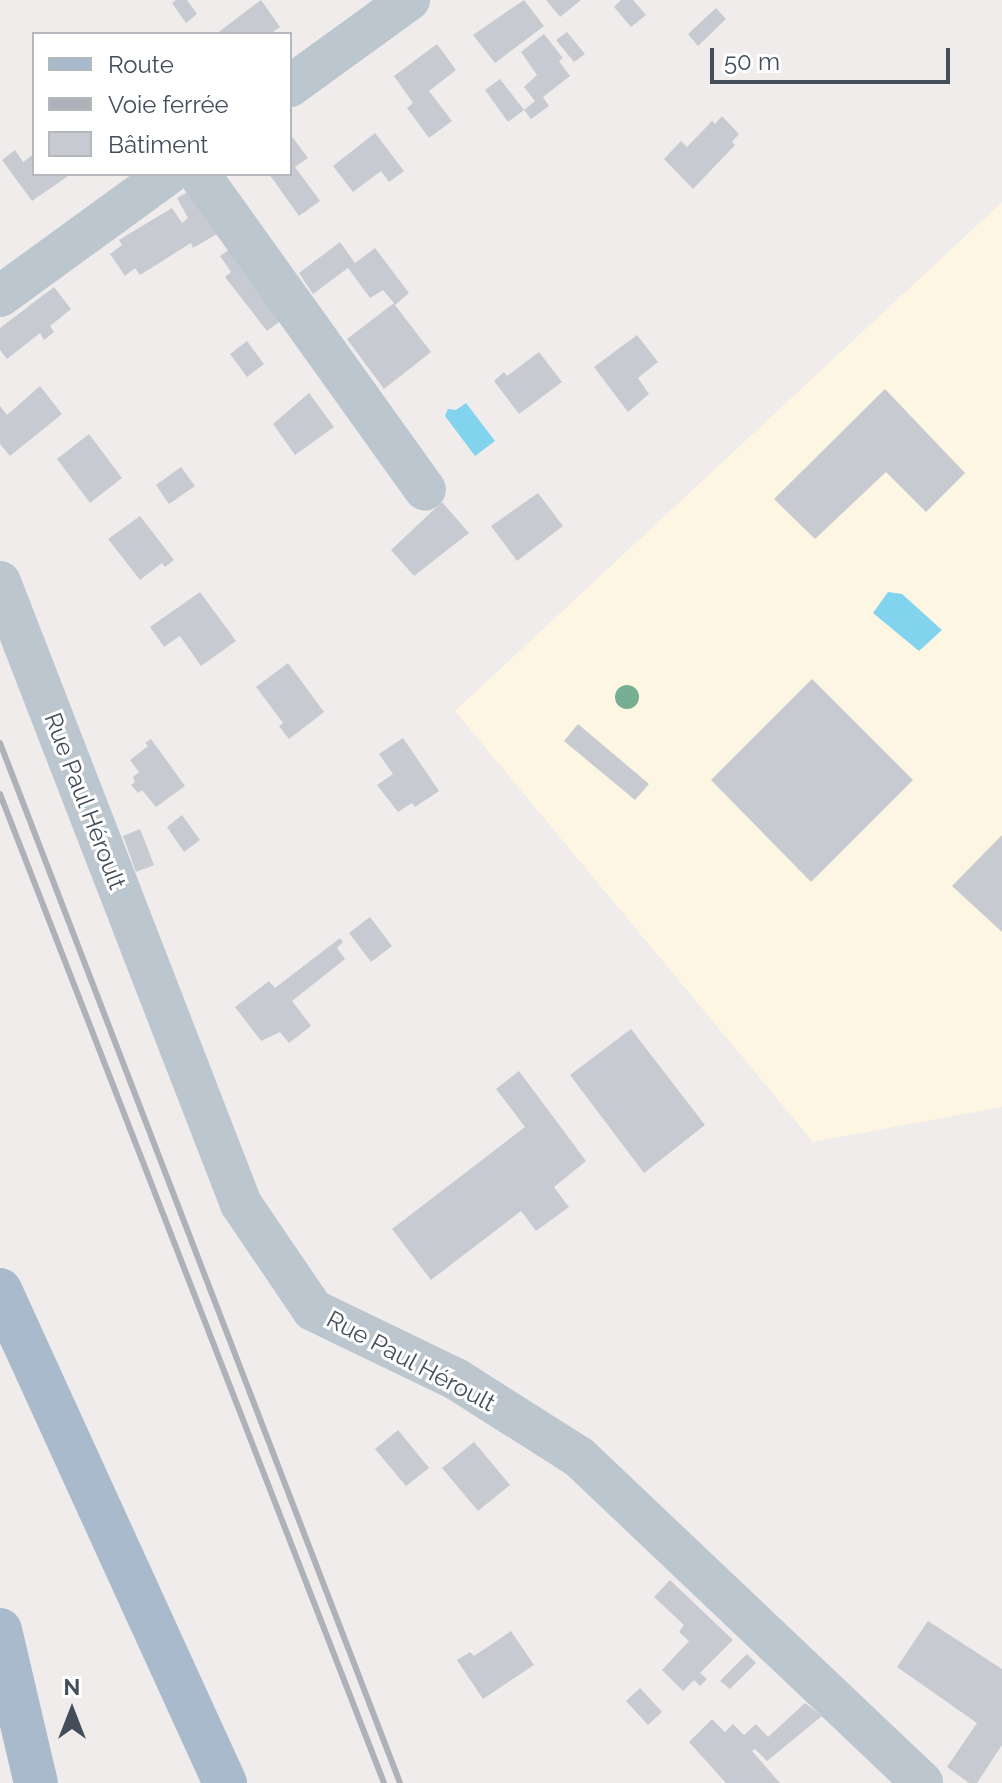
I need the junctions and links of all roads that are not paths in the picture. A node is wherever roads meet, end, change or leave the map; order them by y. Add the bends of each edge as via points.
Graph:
1 (409, 0) edge
2 (292, 85) edge
3 (165, 176) edge
4 (201, 176) edge
5 (229, 176) edge
6 (0, 296) edge
7 (0, 582) edge
8 (0, 1290) edge
9 (0, 1630) edge
10 (36, 1783) edge
11 (225, 1783) edge
12 (922, 1783) edge

1 - 2 street
3 - 6 street
4 - 5 street via 438,491
7 - 12 street, Rue Paul Héroult via 241,1204 313,1310 456,1379 579,1457
8 - 11 main road
9 - 10 main road

